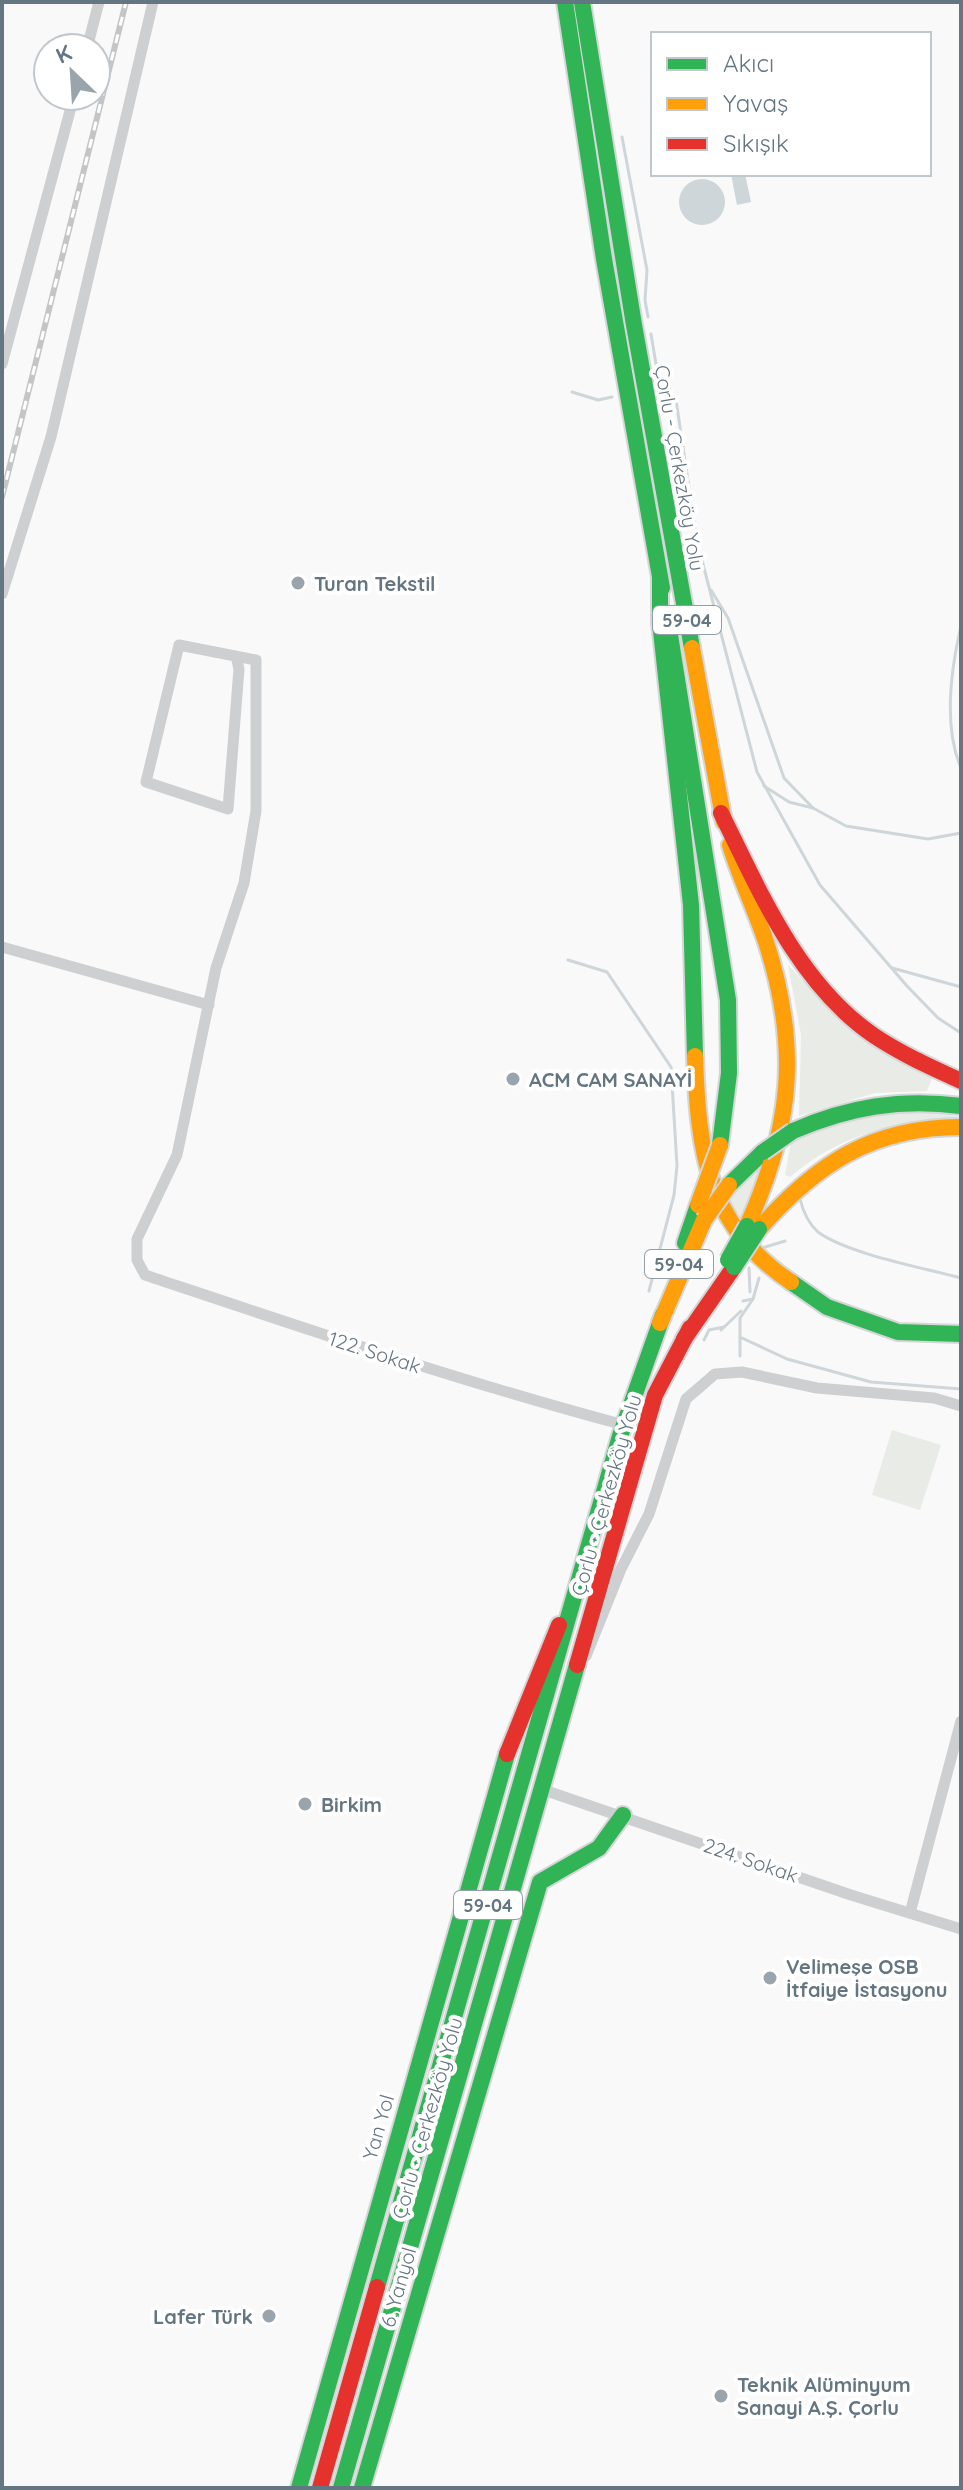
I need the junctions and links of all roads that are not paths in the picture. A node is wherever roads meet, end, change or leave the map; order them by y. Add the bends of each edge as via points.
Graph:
1 (99, 2) edge
2 (153, 2) edge
3 (565, 2) edge
4 (582, 2) edge
5 (91, 32) edge
6 (70, 112) edge
7 (2, 364) edge
8 (660, 578) junction
9 (2, 594) edge
10 (236, 656) junction
11 (721, 813) junction
12 (2, 947) edge
13 (209, 1005) junction
14 (961, 1081) edge
15 (961, 1106) edge
16 (961, 1127) edge
17 (701, 1212) junction
18 (753, 1227) junction
19 (961, 1334) edge
20 (961, 1406) edge
21 (624, 1425) junction
22 (579, 1587) junction
23 (568, 1701) junction
24 (961, 1721) edge
25 (499, 1778) junction
26 (521, 1783) junction
27 (541, 1789) junction
28 (623, 1815) junction
29 (910, 1913) junction
30 (961, 1929) edge
31 (299, 2488) edge
32 (320, 2488) edge
33 (341, 2488) edge
34 (362, 2488) edge

1 - 5 street
2 - 9 street via 51,437
3 - 8 main road, Çorlu - Çerkezköy Yolu / 59-04
4 - 11 main road, Çorlu - Çerkezköy Yolu / 59-04
6 - 7 street
8 - 17 main road, Çorlu - Çerkezköy Yolu / 59-04, bridge via 728,1000 728,1103
8 - 19 main road via 660,622 691,905 697,1127 712,1189 744,1240 784,1278 827,1307 898,1332
10 - 10 street via 179,645 146,782 228,809
10 - 13 street via 256,660 256,811 244,883
11 - 14 main road via 775,924 825,996 898,1052
11 - 18 main road, Çorlu - Çerkezköy Yolu / 59-04 via 775,970 788,1045 786,1122
12 - 13 street
13 - 21 street, 122. Sokak via 177,1155 137,1239 137,1260 145,1275 480,1387
15 - 17 main road, bridge via 902,1101 828,1116 763,1152
16 - 18 main road via 911,1129 843,1153
17 - 21 main road, Çorlu - Çerkezköy Yolu / 59-04
18 - 23 main road, Çorlu - Çerkezköy Yolu / 59-04, bridge via 655,1395
20 - 23 street via 934,1398 817,1388 742,1372 715,1374 686,1399 649,1514
21 - 22 main road, Çorlu - Çerkezköy Yolu / 59-04
22 - 25 main road, Yan Yol via 536,1675
22 - 26 main road, Çorlu - Çerkezköy Yolu / 59-04
23 - 27 main road, Çorlu - Çerkezköy Yolu / 59-04
24 - 29 street
25 - 26 main road
25 - 31 main road, Yan Yol
26 - 27 main road
26 - 32 main road, Çorlu - Çerkezköy Yolu / 59-04
27 - 28 street, 224. Sokak
27 - 33 main road, Çorlu - Çerkezköy Yolu / 59-04
28 - 29 street, 224. Sokak
28 - 34 main road, 6. Yanyol via 595,1855 540,1882
29 - 30 street, 224. Sokak

